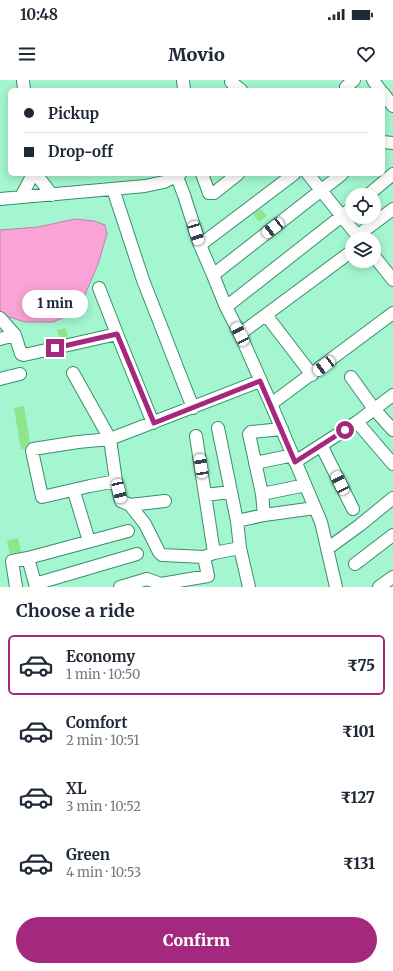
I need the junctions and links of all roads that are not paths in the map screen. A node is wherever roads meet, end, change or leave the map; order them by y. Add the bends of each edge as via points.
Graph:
1 (385, 96) edge
2 (393, 106) edge
3 (393, 174) edge
4 (33, 176) edge
5 (36, 176) edge
6 (177, 176) edge
7 (179, 176) edge
8 (203, 176) edge
9 (235, 176) edge
10 (291, 176) edge
11 (309, 176) edge
12 (340, 176) edge
13 (376, 188) edge
14 (113, 189) junction
15 (321, 192) junction
16 (52, 195) junction
17 (21, 197) junction
18 (0, 199) edge
19 (393, 208) edge
20 (345, 214) edge
21 (342, 217) junction
22 (354, 232) edge
23 (364, 232) edge
24 (200, 245) junction
25 (345, 256) edge
26 (381, 263) edge
27 (391, 274) edge
28 (213, 275) junction
29 (99, 288) dead end
30 (226, 306) junction
31 (393, 313) edge
32 (266, 315) junction
33 (0, 318) edge
34 (117, 334) junction
35 (240, 334) junction
36 (15, 335) junction
37 (0, 339) edge
38 (73, 373) dead end
39 (20, 374) dead end
40 (312, 375) junction
41 (351, 377) dead end
42 (0, 379) edge
43 (260, 381) junction
44 (393, 395) edge
45 (271, 404) junction
46 (193, 408) junction
47 (374, 409) junction
48 (357, 422) junction
49 (154, 423) junction
50 (391, 423) edge
51 (218, 428) dead end
52 (282, 429) junction
53 (196, 436) dead end
54 (110, 439) junction
55 (321, 445) junction
56 (292, 459) junction
57 (255, 463) junction
58 (393, 464) edge
59 (116, 481) junction
60 (301, 486) dead end
61 (231, 492) junction
62 (262, 494) junction
63 (75, 495) dead end
64 (205, 495) junction
65 (165, 501) dead end
66 (391, 503) edge
67 (130, 505) junction
68 (315, 508) junction
69 (353, 509) dead end
70 (264, 515) junction
71 (237, 521) junction
72 (128, 531) dead end
73 (393, 535) edge
74 (90, 541) junction
75 (240, 548) junction
76 (327, 548) junction
77 (137, 554) dead end
78 (209, 555) junction
79 (28, 558) junction
80 (355, 564) dead end
81 (393, 577) edge
82 (209, 582) edge
83 (35, 585) edge
84 (16, 587) edge
85 (120, 587) edge
86 (249, 587) edge
87 (336, 587) edge
88 (380, 587) edge

1 - 2 street
3 - 13 street
4 - 17 street
5 - 16 street
6 - 14 street via 164,182
7 - 24 street
8 - 9 street via 211,194
10 - 24 street
11 - 15 street
12 - 15 street
14 - 16 street
14 - 46 street via 143,280
15 - 21 street
15 - 28 street
16 - 17 street
17 - 18 street
19 - 23 street
20 - 21 street
21 - 22 street
21 - 30 street
24 - 28 street
25 - 32 street
26 - 27 street
28 - 30 street
29 - 34 street
30 - 35 street
31 - 40 street
32 - 35 street
32 - 40 street
33 - 36 street
34 - 36 street via 24,355 21,354
34 - 49 street
35 - 43 street
36 - 37 street
38 - 54 street
39 - 42 street
40 - 45 street
41 - 47 street
43 - 45 street
43 - 46 street
44 - 47 street
45 - 52 street
46 - 49 street
47 - 48 street
47 - 50 street
48 - 55 street
48 - 58 street
49 - 54 street
51 - 61 street
52 - 56 street
52 - 57 street via 249,432
53 - 64 street
54 - 59 street
54 - 59 street via 33,449 32,452 42,498
55 - 56 street
55 - 69 street
56 - 57 street
56 - 68 street
57 - 62 street
59 - 67 street via 121,501
60 - 62 street
61 - 64 street
61 - 71 street
62 - 70 street
63 - 74 street
64 - 78 street
65 - 67 street
66 - 76 street
67 - 78 street via 145,524 162,555
68 - 70 street
68 - 76 street
70 - 71 street
71 - 75 street
72 - 74 street
73 - 80 street
74 - 79 street
75 - 78 street
75 - 86 street
76 - 87 street
77 - 83 street
78 - 82 street
79 - 83 street
79 - 84 street via 12,561
81 - 88 street
82 - 85 street via 161,584 147,579

